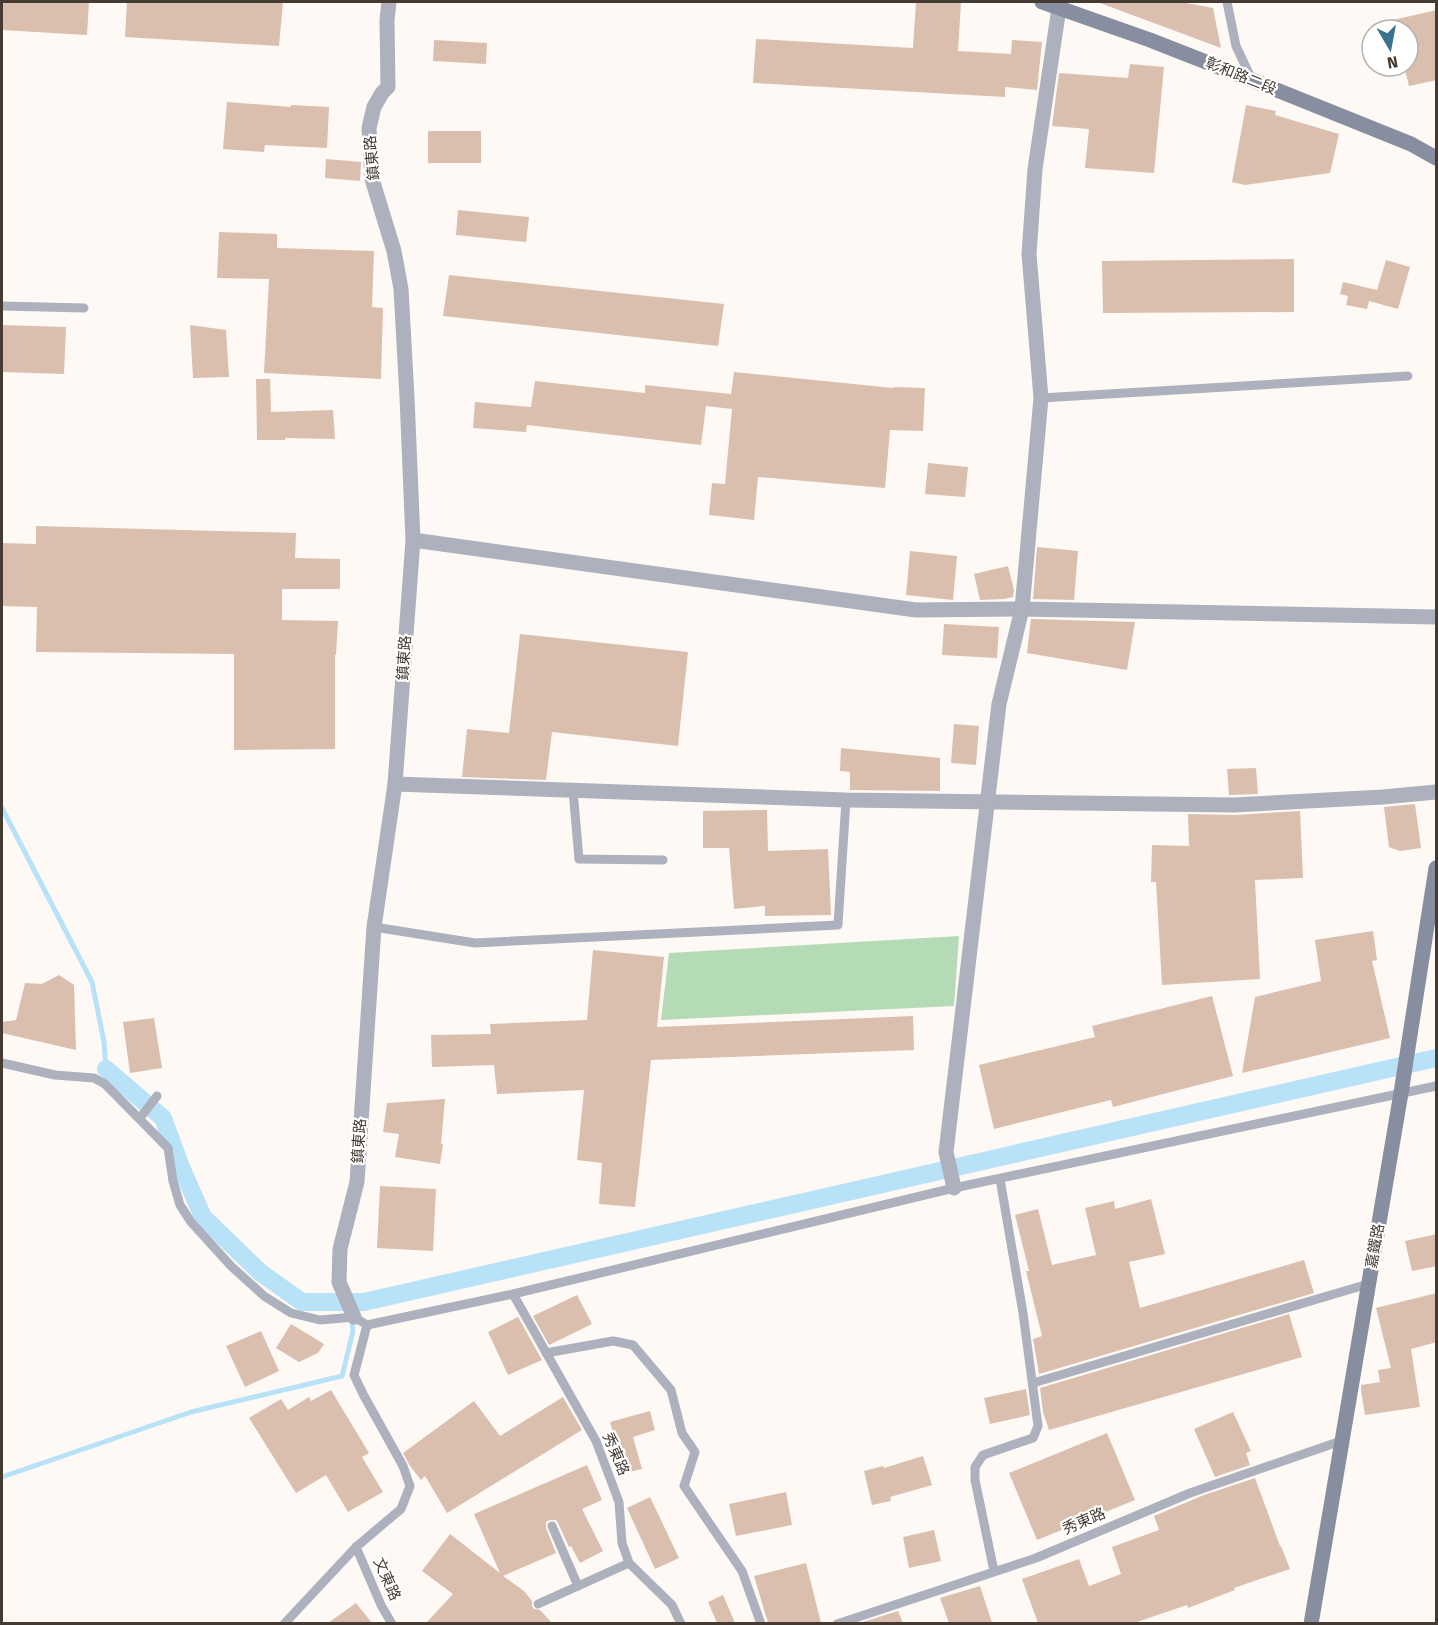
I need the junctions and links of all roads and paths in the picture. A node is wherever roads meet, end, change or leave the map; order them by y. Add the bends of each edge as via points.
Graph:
1 (389, 2) edge
2 (1042, 2) edge
3 (1227, 2) edge
4 (1059, 8) junction
5 (1252, 80) junction
6 (1437, 158) edge
7 (2, 306) edge
8 (84, 308) dead end
9 (1408, 376) dead end
10 (1041, 398) junction
11 (413, 540) junction
12 (1022, 609) junction
13 (1437, 617) edge
14 (395, 784) junction
15 (573, 789) junction
16 (1437, 792) edge
17 (846, 800) junction
18 (987, 802) junction
19 (663, 860) dead end
20 (1437, 868) edge
21 (374, 927) junction
22 (2, 1063) edge
23 (1437, 1086) edge
24 (1402, 1088) junction
25 (157, 1096) dead end
26 (140, 1118) junction
27 (1000, 1179) junction
28 (952, 1181) junction
29 (1368, 1284) junction
30 (513, 1294) junction
31 (354, 1317) junction
32 (367, 1325) junction
33 (546, 1353) junction
34 (1033, 1383) junction
35 (1341, 1441) junction
36 (552, 1526) dead end
37 (356, 1547) junction
38 (629, 1563) junction
39 (994, 1571) junction
40 (578, 1586) junction
41 (538, 1604) dead end
42 (284, 1623) edge
43 (392, 1623) edge
44 (681, 1623) edge
45 (760, 1623) edge
46 (837, 1623) edge
47 (1311, 1623) edge

1 - 11 street, 鎮東路 via 388,87 374,106 369,128 372,179 401,289
2 - 4 street, 彰和路二段
3 - 5 lane via 1236,46
4 - 5 street, 彰和路二段
4 - 10 street via 1035,169 1029,254
5 - 6 street, 彰和路二段
7 - 8 lane
9 - 10 lane
10 - 12 street
11 - 12 street via 916,610
11 - 14 street, 鎮東路
12 - 13 street
12 - 18 street via 999,704
14 - 15 street
14 - 21 street, 鎮東路
15 - 17 street
15 - 19 lane via 579,859
16 - 18 street via 1234,805
17 - 18 street
17 - 21 lane via 838,924 476,943
18 - 28 street via 946,1152
20 - 24 street, 嘉鐵路
21 - 31 street, 鎮東路 via 357,1182 340,1249 339,1282
22 - 26 lane via 55,1076 94,1078
23 - 24 lane
24 - 27 lane
24 - 29 street, 嘉鐵路
25 - 26 lane
26 - 31 lane via 168,1148 180,1205 231,1266 264,1296 291,1313 320,1320
27 - 28 lane
27 - 34 lane
28 - 30 lane
29 - 34 lane
29 - 35 street, 嘉鐵路
30 - 32 lane
30 - 33 lane, 秀東路
31 - 32 lane
32 - 37 lane via 354,1375 410,1486 401,1509
33 - 38 lane, 秀東路 via 596,1441 619,1502 622,1543
33 - 45 lane via 613,1341 633,1345 671,1390 682,1433 695,1452 684,1486 742,1571
34 - 39 lane via 1038,1426 1033,1438 983,1455 975,1467
35 - 39 lane, 秀東路 via 1190,1493 1036,1558
35 - 47 street, 嘉鐵路
36 - 40 lane
37 - 42 lane
37 - 43 lane, 文東路
38 - 40 lane
38 - 44 lane via 672,1605
39 - 46 lane, 秀東路
40 - 41 lane

